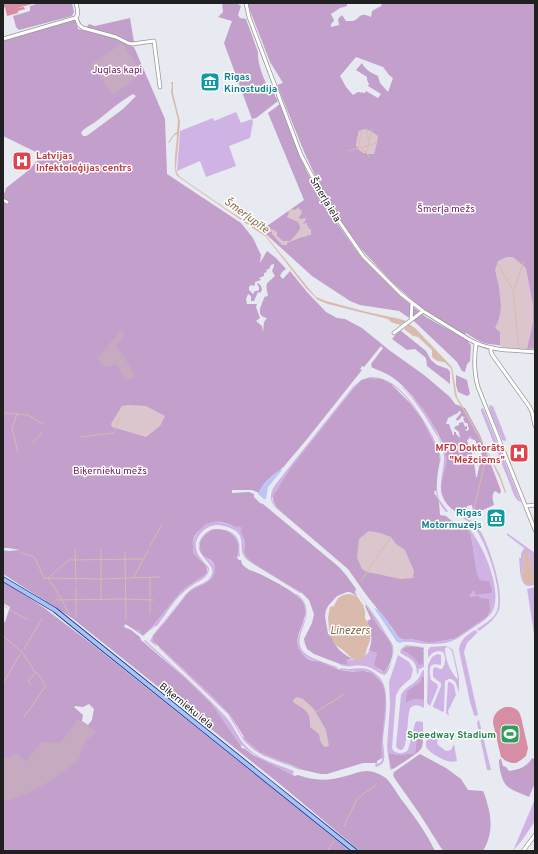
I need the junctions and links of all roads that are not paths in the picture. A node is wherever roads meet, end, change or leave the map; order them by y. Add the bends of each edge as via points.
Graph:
1 (76, 3) edge
2 (246, 3) edge
3 (76, 18) junction
4 (3, 39) edge
5 (160, 87) dead end
6 (3, 200) edge
7 (7, 202) dead end
8 (412, 304) junction
9 (423, 311) junction
10 (411, 320) junction
11 (394, 333) dead end
12 (476, 344) junction
13 (491, 348) junction
14 (535, 352) edge
15 (535, 426) edge
16 (535, 505) edge
17 (526, 506) junction
18 (535, 530) edge
19 (3, 578) edge
20 (535, 835) edge
21 (355, 851) edge
22 (523, 851) edge

1 - 3 street
2 - 8 street, Šmerļa iela via 301,155 316,183 363,256
3 - 4 street
3 - 5 street via 83,28 128,43 154,41
6 - 7 street
8 - 9 street, Šmerļa iela
8 - 10 street
9 - 10 street
9 - 12 street, Šmerļa iela
10 - 11 street
12 - 13 street, Šmerļa iela
12 - 17 street via 475,376 478,388
13 - 14 street, Šmerļa iela
13 - 15 street via 493,356 529,406
16 - 17 street
17 - 18 street
19 - 21 main road, Biķernieku iela via 55,610
20 - 22 street

